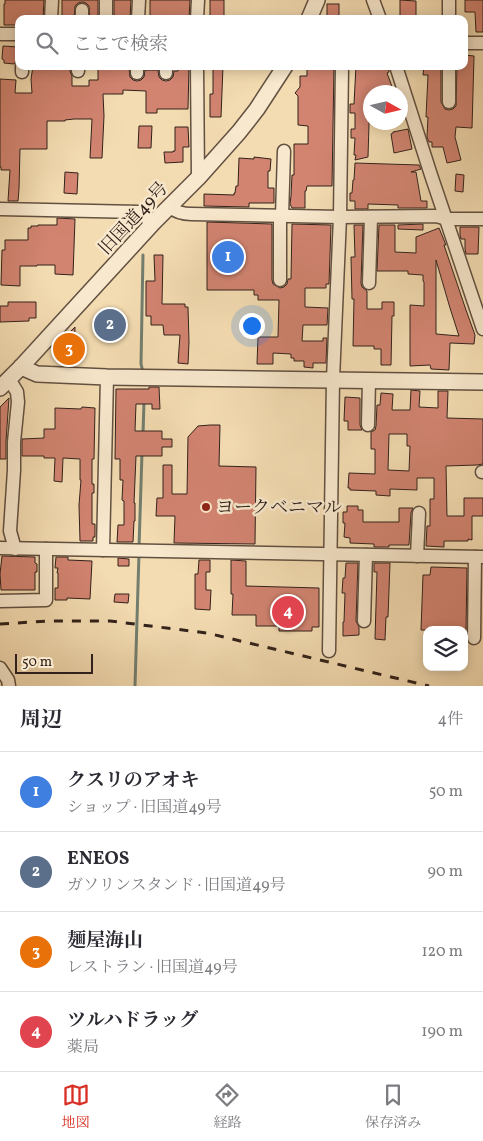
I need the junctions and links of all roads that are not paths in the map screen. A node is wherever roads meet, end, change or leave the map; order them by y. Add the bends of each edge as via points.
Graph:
1 (52, 0) edge
2 (139, 0) edge
3 (198, 0) edge
4 (317, 0) edge
5 (373, 0) edge
6 (449, 0) edge
7 (106, 1) edge
8 (51, 15) edge
9 (106, 15) edge
10 (138, 15) edge
11 (197, 15) edge
12 (311, 15) edge
13 (379, 15) edge
14 (449, 15) edge
15 (0, 34) edge
16 (15, 34) edge
17 (468, 43) edge
18 (483, 43) edge
19 (197, 70) edge
20 (282, 70) edge
21 (342, 70) edge
22 (397, 70) edge
23 (449, 70) edge
24 (449, 102) dead end
25 (284, 151) dead end
26 (198, 178) junction
27 (170, 207) junction
28 (0, 209) edge
29 (282, 216) junction
30 (340, 217) junction
31 (372, 217) junction
32 (447, 219) junction
33 (483, 219) edge
34 (153, 223) junction
35 (280, 280) dead end
36 (369, 283) dead end
37 (483, 329) edge
38 (22, 367) junction
39 (107, 377) junction
40 (333, 379) junction
41 (369, 380) junction
42 (483, 382) edge
43 (2, 385) edge
44 (368, 425) dead end
45 (419, 513) dead end
46 (0, 548) edge
47 (15, 549) junction
48 (46, 549) junction
49 (103, 550) junction
50 (331, 554) junction
51 (366, 555) junction
52 (418, 556) junction
53 (479, 557) edge
54 (0, 602) edge
55 (364, 621) dead end
56 (474, 638) dead end
57 (330, 651) dead end
58 (0, 668) edge
59 (9, 686) edge

1 - 8 street
2 - 10 street
3 - 11 street
4 - 12 street
5 - 13 street
6 - 14 street
7 - 9 street
15 - 16 street
17 - 18 street
19 - 26 street
20 - 26 street, 旧国道49号 via 257,109
21 - 30 street
22 - 32 street
23 - 24 street
25 - 29 street
26 - 27 street, 旧国道49号
27 - 29 street via 183,214
27 - 34 street, 旧国道49号
28 - 34 street via 139,212
29 - 30 street
29 - 35 street
30 - 31 street
30 - 40 street
31 - 32 street via 436,216
31 - 36 street
32 - 33 street
32 - 37 street
34 - 38 street, 旧国道49号
38 - 39 street via 37,374
38 - 43 street, 旧国道49号
39 - 40 street
39 - 49 street
40 - 41 street
40 - 50 street
41 - 42 street
41 - 44 street
43 - 47 street via 17,392 18,402 10,531
45 - 52 street
46 - 47 street
47 - 48 street
48 - 49 street
48 - 54 street via 46,600
49 - 50 street
50 - 51 street
50 - 57 street
51 - 52 street
51 - 55 street
52 - 53 street
53 - 56 street
58 - 59 street

